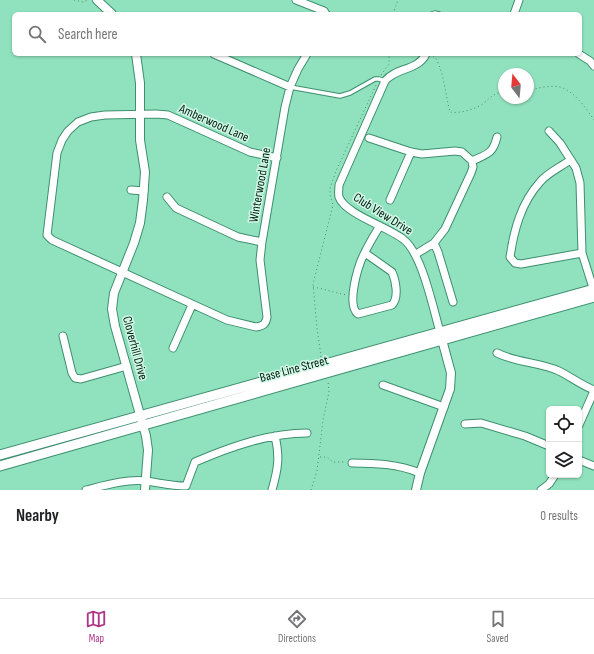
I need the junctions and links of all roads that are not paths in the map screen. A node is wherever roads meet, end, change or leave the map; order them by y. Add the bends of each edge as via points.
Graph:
1 (296, 0) edge
2 (518, 0) edge
3 (100, 1) edge
4 (110, 12) edge
5 (325, 12) edge
6 (515, 12) edge
7 (136, 56) edge
8 (219, 56) edge
9 (306, 56) edge
10 (427, 56) edge
11 (581, 56) edge
12 (594, 66) edge
13 (385, 81) junction
14 (290, 87) junction
15 (141, 114) junction
16 (549, 131) dead end
17 (497, 137) dead end
18 (369, 138) dead end
19 (411, 152) junction
20 (277, 158) junction
21 (570, 160) junction
22 (472, 161) junction
23 (131, 190) dead end
24 (144, 190) junction
25 (167, 197) dead end
26 (390, 200) dead end
27 (380, 226) junction
28 (262, 242) junction
29 (434, 243) junction
30 (365, 252) junction
31 (582, 253) junction
32 (416, 254) junction
33 (122, 272) junction
34 (594, 291) edge
35 (453, 302) dead end
36 (192, 305) junction
37 (63, 336) dead end
38 (441, 336) junction
39 (173, 348) dead end
40 (497, 353) dead end
41 (127, 366) junction
42 (383, 385) dead end
43 (594, 390) edge
44 (444, 407) junction
45 (582, 418) edge
46 (142, 420) junction
47 (465, 424) dead end
48 (307, 433) dead end
49 (275, 436) junction
50 (546, 445) edge
51 (0, 455) edge
52 (582, 461) edge
53 (352, 463) dead end
54 (0, 466) edge
55 (594, 466) edge
56 (420, 473) junction
57 (553, 478) edge
58 (145, 486) edge
59 (86, 490) edge
60 (272, 490) edge
61 (416, 490) edge
62 (541, 490) edge

1 - 5 street
2 - 6 street
3 - 4 street
7 - 15 street, Cloverhill Drive
8 - 14 street
9 - 14 street, Winterwood Lane
10 - 13 street via 418,64 396,72
11 - 12 street
13 - 14 lane via 375,79 340,96
13 - 27 street, Club View Drive via 338,191 344,205
14 - 20 street, Winterwood Lane
15 - 20 street, Amberwood Lane via 168,115 250,152
15 - 24 street, Cloverhill Drive via 140,140 145,172
15 - 33 street, Amberwood Lane via 91,117 78,122 68,131 57,153 48,226 47,235 52,240
16 - 21 street
17 - 22 street via 495,146 489,153
18 - 19 street
19 - 22 street via 462,152
19 - 26 street
20 - 28 street, Winterwood Lane
21 - 31 street via 576,168 580,183
21 - 31 street via 540,181 522,208 510,257 515,263 521,264
22 - 29 street via 471,173 444,229
23 - 24 street
24 - 33 street, Cloverhill Drive via 140,223
25 - 28 street via 176,208 238,237
27 - 30 street
27 - 32 street, Club View Drive via 403,238
28 - 36 street, Winterwood Lane via 260,260 267,317 264,324 256,327 227,320
29 - 32 street
29 - 35 street
30 - 30 street via 392,272 396,296 392,305 358,314 354,308 353,295
31 - 34 street
32 - 38 street, Club View Drive
33 - 36 street
33 - 41 street, Cloverhill Drive via 112,309
34 - 38 main road, Base Line Street
36 - 39 street
37 - 41 street via 72,373 76,378 81,380
38 - 44 street, Club View Drive via 451,374 450,389
38 - 46 main road, Base Line Street via 368,362
40 - 43 street via 509,359 559,371
41 - 46 street, Cloverhill Drive
42 - 44 street
43 - 45 street
44 - 56 street, Club View Drive
46 - 51 main road, Base Line Street
46 - 54 main road, Base Line Street
46 - 58 street, Cloverhill Drive via 148,450
47 - 50 street via 481,423
48 - 49 street
49 - 58 street via 218,452 195,462 186,486
49 - 60 street via 279,458
52 - 55 street
53 - 56 street via 390,465
56 - 61 street, Club View Drive
57 - 62 street
58 - 59 street via 117,482

